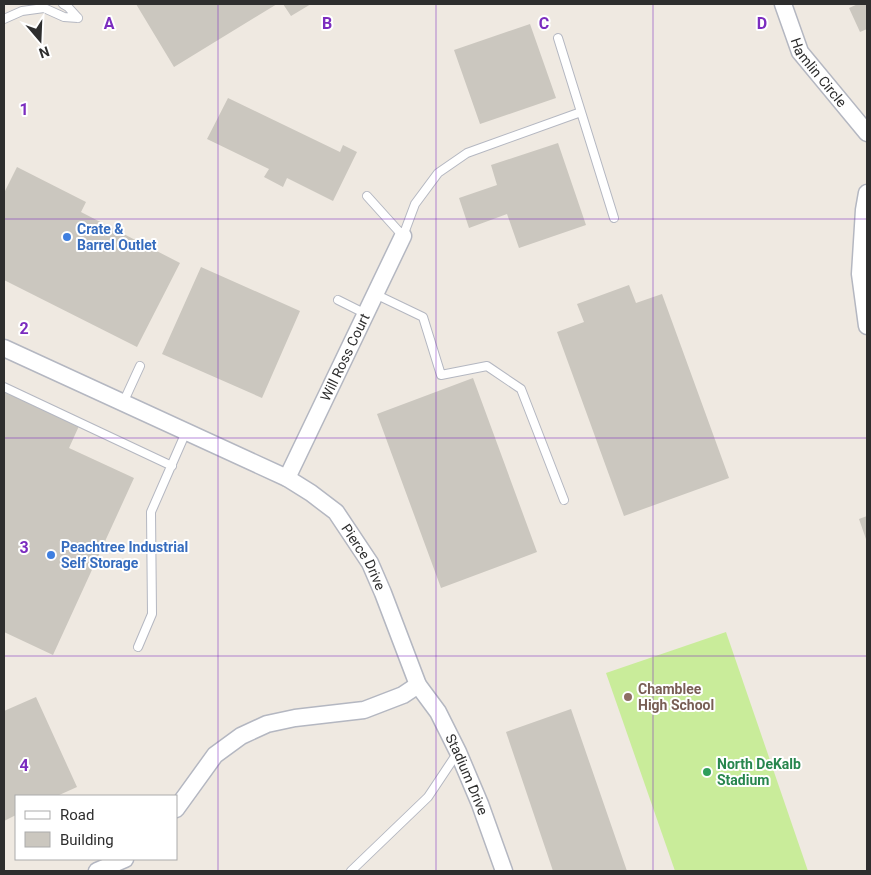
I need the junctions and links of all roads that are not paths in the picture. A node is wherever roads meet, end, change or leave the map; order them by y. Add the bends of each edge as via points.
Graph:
1 (63, 4) edge
2 (784, 4) edge
3 (4, 19) edge
4 (558, 38) dead end
5 (581, 112) junction
6 (867, 133) edge
7 (867, 193) edge
8 (367, 196) dead end
9 (614, 218) dead end
10 (403, 236) junction
11 (864, 273) edge
12 (375, 294) junction
13 (338, 300) dead end
14 (366, 314) junction
15 (867, 326) edge
16 (4, 348) edge
17 (140, 366) dead end
18 (4, 387) edge
19 (123, 403) junction
20 (186, 432) junction
21 (172, 466) junction
22 (287, 478) junction
23 (564, 500) dead end
24 (138, 647) dead end
25 (418, 685) junction
26 (458, 752) junction
27 (178, 806) edge
28 (123, 860) edge
29 (98, 871) edge
30 (351, 871) edge
31 (504, 871) edge

1 - 3 lane via 78,18 64,17 44,8 22,11
2 - 6 street, Hamlin Circle via 800,52
4 - 5 lane
5 - 9 lane
5 - 10 lane via 467,153 438,173 415,204
7 - 11 street
8 - 10 lane
10 - 12 street, Will Ross Court
11 - 15 street
12 - 14 street, Will Ross Court
12 - 23 lane via 422,317 441,375 487,366 521,389
13 - 14 lane
14 - 22 street, Will Ross Court
16 - 19 street, Pierce Drive
17 - 19 lane
18 - 21 lane
19 - 20 street, Pierce Drive
20 - 21 lane
20 - 22 street, Pierce Drive
21 - 24 lane via 151,512 152,614
22 - 25 street, Pierce Drive via 336,512 356,540 383,593
25 - 26 street, Stadium Drive via 438,712
25 - 27 street via 403,695 364,710 286,720 241,736 215,755
26 - 30 lane via 428,797
26 - 31 street, Stadium Drive
28 - 29 street

